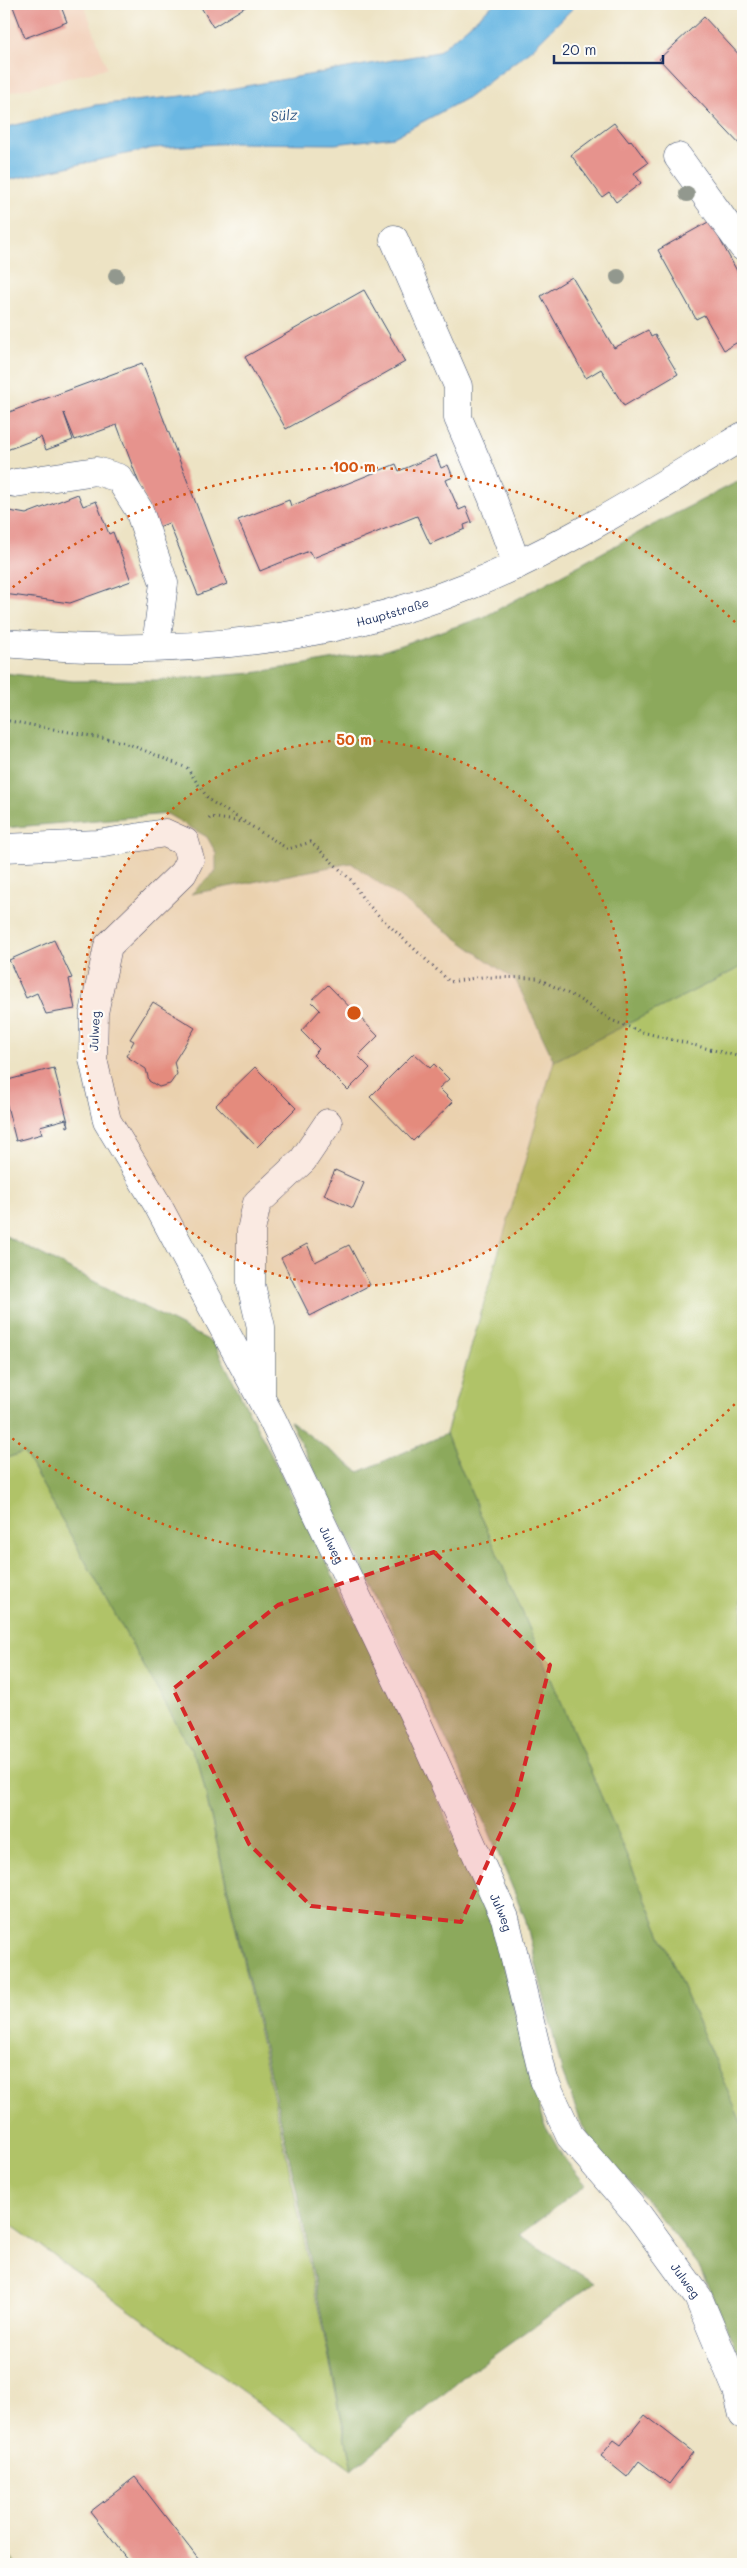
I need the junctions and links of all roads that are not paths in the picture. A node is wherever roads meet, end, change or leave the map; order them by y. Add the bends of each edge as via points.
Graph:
1 (678, 157) dead end
2 (394, 239) dead end
3 (743, 247) edge
4 (743, 436) edge
5 (14, 483) dead end
6 (517, 565) junction
7 (4, 643) edge
8 (156, 646) junction
9 (4, 848) edge
10 (328, 1124) dead end
11 (261, 1398) junction
12 (743, 2415) edge

1 - 3 street
2 - 6 street via 458,386 458,418
4 - 6 street, Hauptstraße
5 - 8 street via 96,472 119,478 139,510 164,583
6 - 8 street, Hauptstraße via 422,603 301,635 241,643
7 - 8 street, Hauptstraße via 73,649
9 - 11 street, Julweg via 98,844 165,833 185,842 190,859 183,873 108,946 94,1013 93,1059 107,1121 156,1202
10 - 11 street, Julweg via 303,1160 257,1203 251,1231 251,1285 261,1327
11 - 12 street, Julweg via 416,1720 505,1918 544,2080 570,2136 639,2216 698,2297 737,2390

